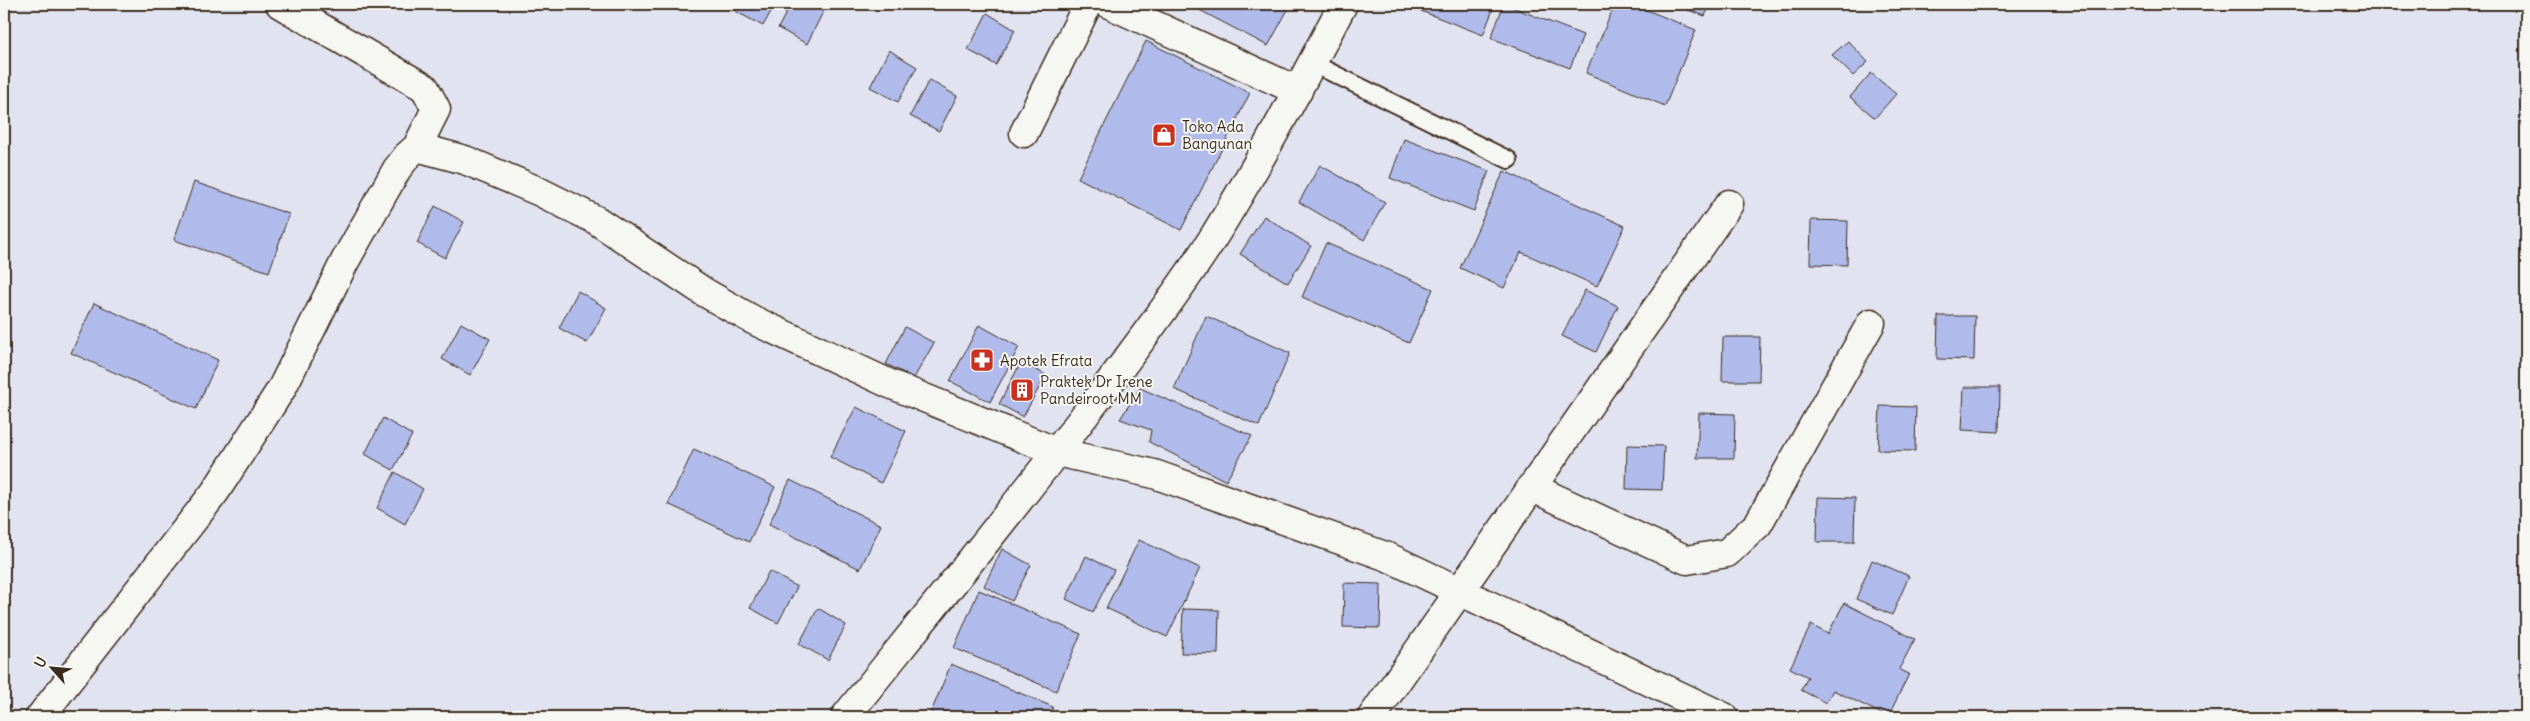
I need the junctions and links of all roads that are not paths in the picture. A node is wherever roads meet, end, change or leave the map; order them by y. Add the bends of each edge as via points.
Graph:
1 (280, 4) edge
2 (1088, 4) edge
3 (1109, 4) edge
4 (1343, 4) edge
5 (1312, 63) junction
6 (1298, 91) junction
7 (1024, 132) dead end
8 (417, 148) junction
9 (1509, 160) dead end
10 (1729, 204) dead end
11 (1871, 323) dead end
12 (1057, 452) junction
13 (1531, 487) junction
14 (1458, 591) junction
15 (40, 717) edge
16 (845, 717) edge
17 (1372, 717) edge
18 (1724, 717) edge

1 - 8 street via 425,88 436,109
2 - 7 street
3 - 6 street
4 - 5 street
5 - 6 street
5 - 9 lane
6 - 12 street via 1201,256
8 - 12 street via 465,160 538,191 596,220 704,292 753,320 890,384
8 - 15 street via 396,168 282,388 215,492
10 - 13 street
11 - 13 street via 1758,524 1727,553 1687,560
12 - 14 street via 1154,474 1230,500 1388,557
12 - 16 street
13 - 14 street
14 - 17 street
14 - 18 street

